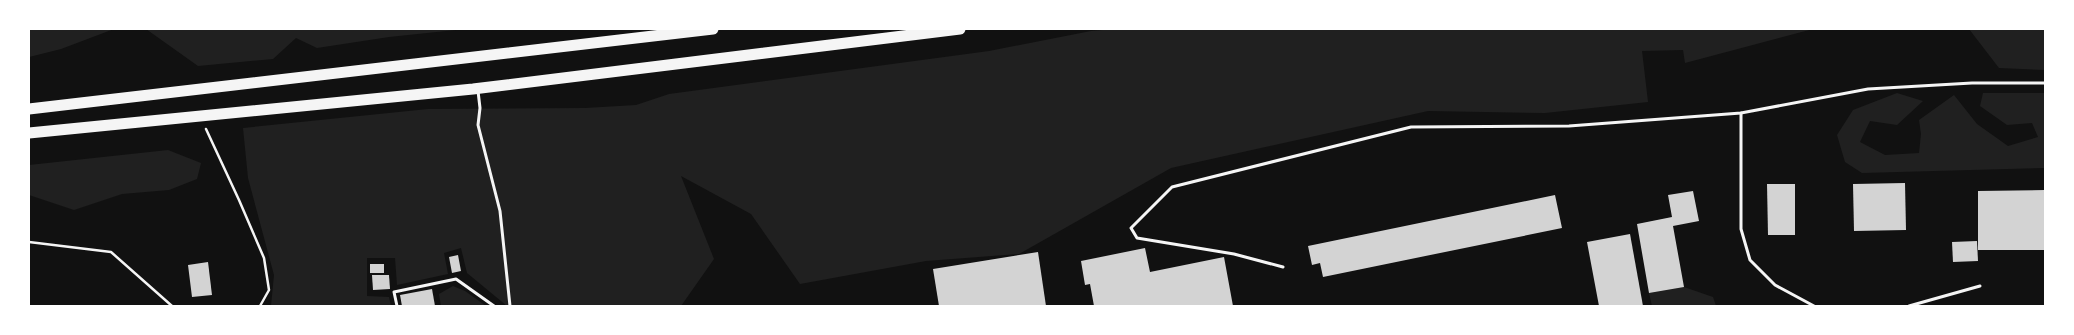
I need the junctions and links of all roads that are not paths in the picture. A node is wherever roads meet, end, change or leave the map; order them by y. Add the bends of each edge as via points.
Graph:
1 (713, 29) edge
2 (960, 29) edge
3 (2045, 83) edge
4 (478, 88) junction
5 (29, 108) edge
6 (1741, 113) junction
7 (29, 133) edge
8 (1283, 267) dead end
9 (1980, 286) dead end
10 (397, 306) edge
11 (494, 306) edge
12 (510, 306) edge
13 (1814, 306) edge
14 (1909, 306) edge

1 - 5 highway
2 - 4 highway
3 - 6 lane via 1972,83 1868,89
4 - 7 highway
4 - 12 lane via 478,125 500,211
6 - 8 lane via 1569,126 1411,127 1172,187 1131,228 1137,238 1234,254
6 - 13 lane via 1741,229 1750,260 1775,285
9 - 14 lane
10 - 11 lane via 394,292 456,279

